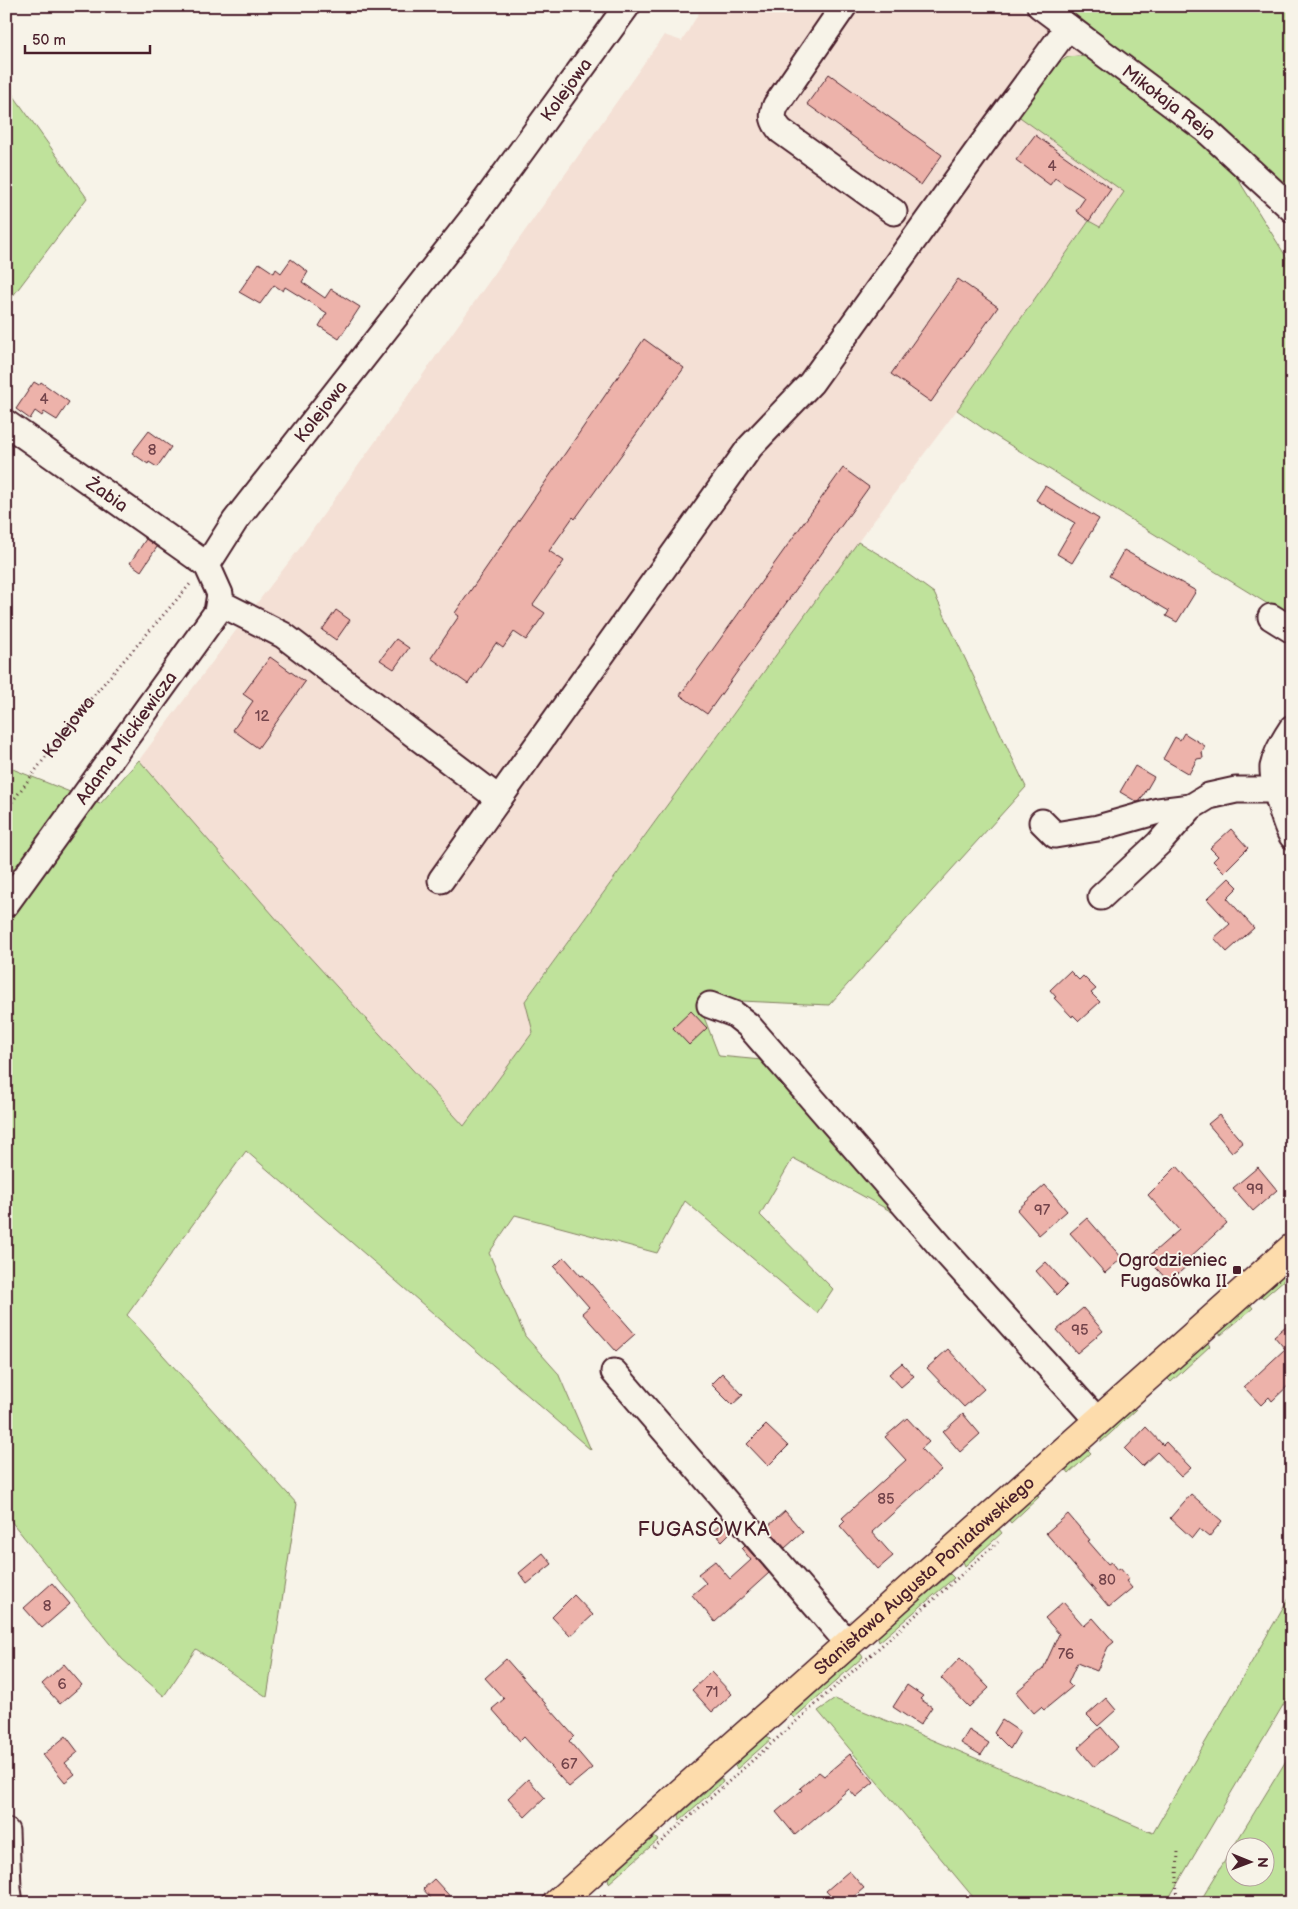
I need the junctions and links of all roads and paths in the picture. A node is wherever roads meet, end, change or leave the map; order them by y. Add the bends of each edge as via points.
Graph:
1 (627, 6) edge
2 (844, 6) edge
3 (1040, 6) edge
4 (1068, 27) junction
5 (1292, 209) edge
6 (894, 212) dead end
7 (6, 423) edge
8 (207, 565) junction
9 (220, 603) junction
10 (1271, 617) dead end
11 (1292, 630) edge
12 (1292, 728) edge
13 (1276, 790) junction
14 (499, 799) junction
15 (1192, 807) junction
16 (6, 810) edge
17 (1042, 822) dead end
18 (1292, 836) edge
19 (441, 880) dead end
20 (1102, 897) dead end
21 (6, 904) edge
22 (710, 1005) dead end
23 (1292, 1248) edge
24 (614, 1372) dead end
25 (1097, 1420) junction
26 (848, 1643) junction
27 (6, 1831) edge
28 (1178, 1851) dead end
29 (10, 1903) edge
30 (557, 1903) edge
31 (1176, 1903) edge

1 - 8 street, Kolejowa via 475,215 235,521
2 - 6 street via 776,105 773,119 781,131
3 - 4 street, Mikołaja Reja
4 - 5 street, Mikołaja Reja via 1206,130
4 - 14 street via 811,383 750,447
7 - 8 street, Żabia
8 - 9 street via 220,594
8 - 16 path, Kolejowa via 80,712
9 - 14 street via 283,635
9 - 21 street, Adama Mickiewicza via 212,620
10 - 11 street
12 - 13 street via 1282,741 1273,768
13 - 15 street via 1236,790 1209,796
13 - 18 street
14 - 19 street
15 - 17 street via 1158,810 1098,828 1055,835
15 - 20 street
22 - 25 street via 734,1014 748,1025
23 - 25 main road, Stanisława Augusta Poniatowskiego
24 - 26 street
25 - 26 main road, Stanisława Augusta Poniatowskiego
26 - 30 main road, Stanisława Augusta Poniatowskiego
27 - 29 street
28 - 31 path

